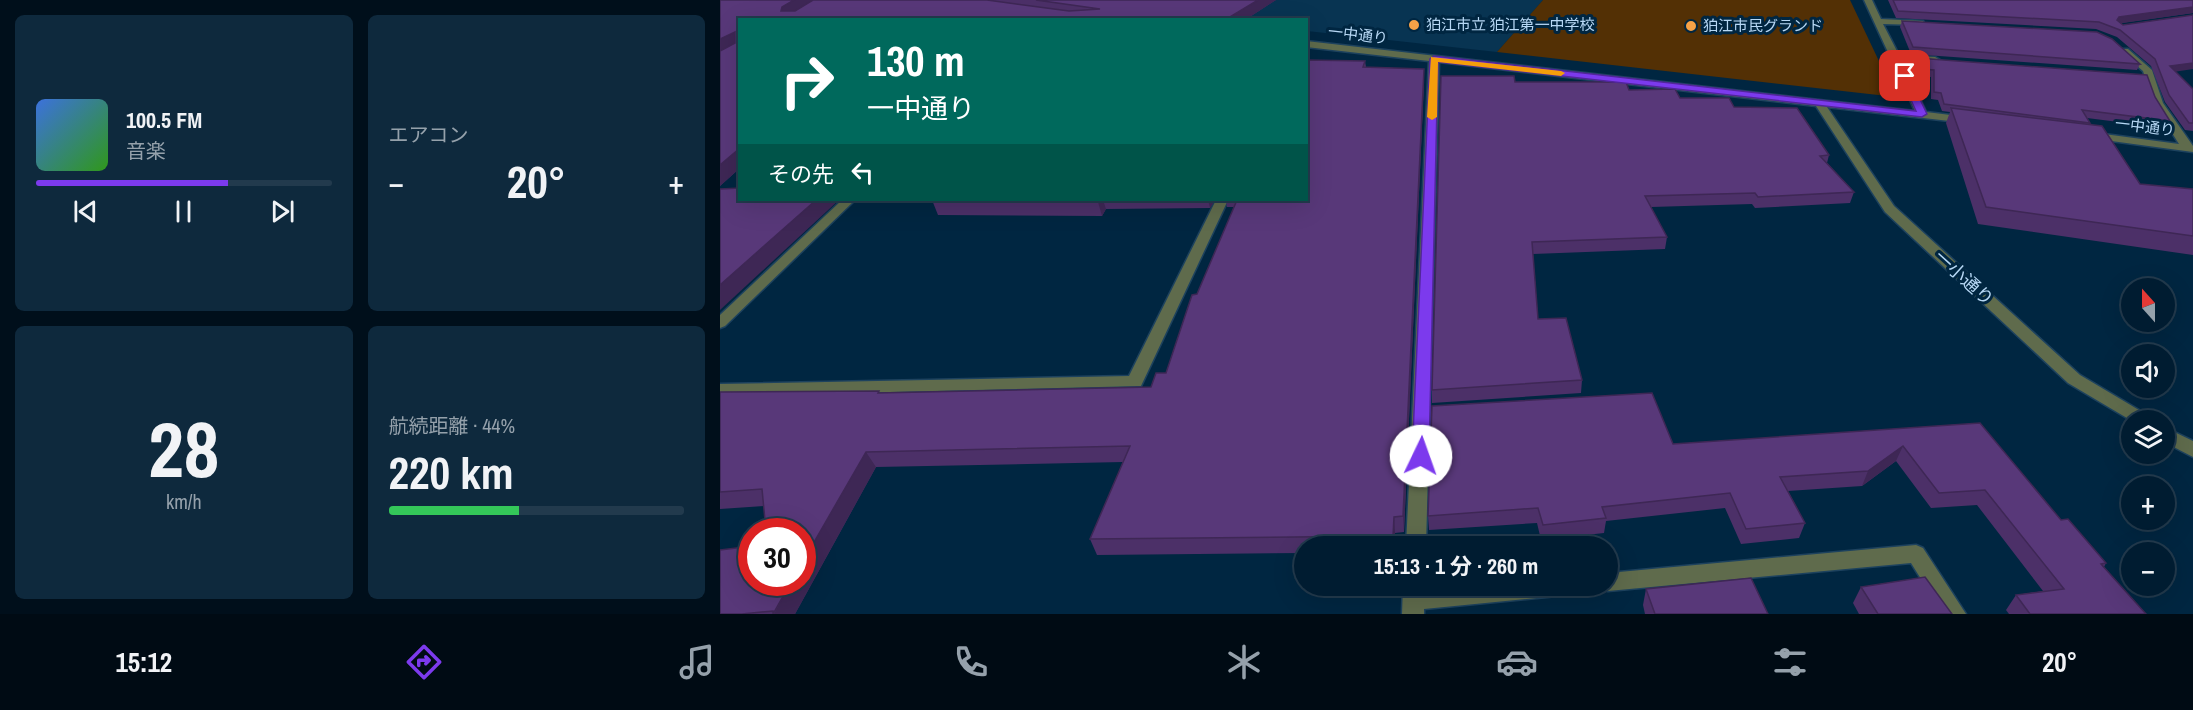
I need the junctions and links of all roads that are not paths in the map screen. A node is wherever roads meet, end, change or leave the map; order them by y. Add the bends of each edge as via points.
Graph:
1 (1868, 0) edge
2 (1880, 21) junction
3 (1925, 24) edge
4 (2113, 41) edge
5 (1308, 44) edge
6 (1896, 58) junction
7 (1434, 59) junction
8 (1942, 61) edge
9 (2137, 75) edge
10 (2149, 76) junction
11 (1819, 102) junction
12 (1922, 114) junction
13 (1980, 121) edge
14 (2072, 133) edge
15 (2190, 148) edge
16 (848, 201) edge
17 (1222, 201) edge
18 (723, 317) edge
19 (720, 390) edge
20 (2126, 410) edge
21 (2175, 439) edge
22 (2193, 450) edge
23 (1417, 536) edge
24 (1618, 581) edge
25 (1457, 596) edge
26 (1414, 600) edge
27 (1956, 614) edge

1 - 2 street
2 - 3 street
2 - 6 street
4 - 10 street
5 - 7 street, 一中通り
6 - 8 street
6 - 12 street
7 - 11 street, 一中通り
7 - 23 street via 1429,411
9 - 10 street
10 - 15 street via 2158,103
11 - 12 street, 一中通り
11 - 20 street, 一小通り via 1889,209 2074,379
12 - 13 street, 一中通り
14 - 15 street, 一中通り
16 - 18 street
17 - 19 street via 1135,381
21 - 22 street
24 - 27 street via 1916,554
25 - 26 street

